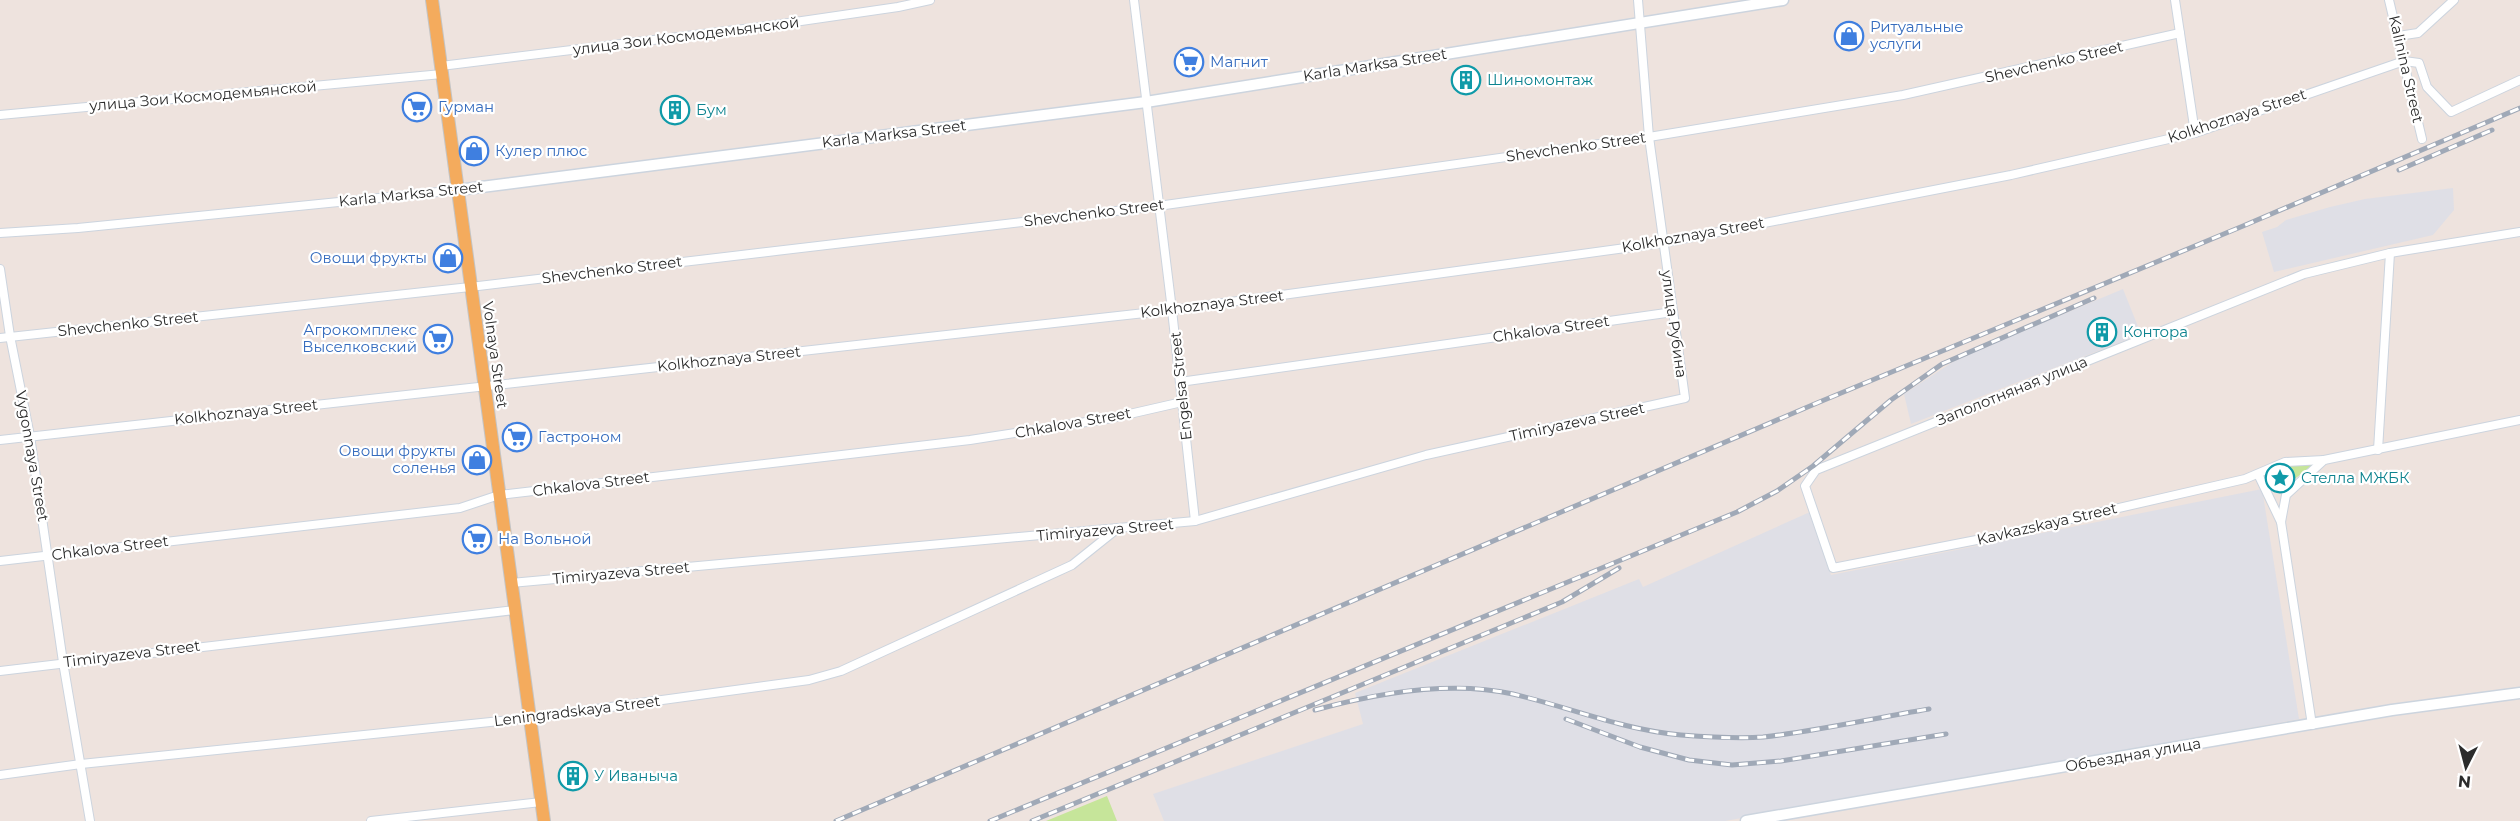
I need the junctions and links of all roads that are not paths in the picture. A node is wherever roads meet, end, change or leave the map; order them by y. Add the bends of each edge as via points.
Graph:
1 (432, 0) edge
2 (930, 0) edge
3 (1134, 0) edge
4 (1638, 0) edge
5 (1782, 0) edge
6 (2175, 0) edge
7 (2389, 0) edge
8 (2454, 0) edge
9 (1640, 24) junction
10 (2180, 33) junction
11 (2398, 36) junction
12 (2404, 61) junction
13 (441, 70) junction
14 (2520, 80) edge
15 (1146, 102) junction
16 (0, 115) edge
17 (2195, 133) junction
18 (1649, 136) junction
19 (2422, 139) dead end
20 (458, 190) junction
21 (1158, 206) junction
22 (0, 232) edge
23 (2520, 232) edge
24 (1662, 243) junction
25 (2390, 253) junction
26 (0, 269) edge
27 (470, 287) junction
28 (1172, 310) junction
29 (1672, 312) junction
30 (10, 336) junction
31 (0, 338) edge
32 (1180, 382) junction
33 (484, 386) junction
34 (1685, 398) joint
35 (1182, 402) junction
36 (2520, 420) edge
37 (30, 436) junction
38 (0, 440) edge
39 (2378, 450) junction
40 (2324, 460) junction
41 (2258, 474) junction
42 (499, 495) junction
43 (1195, 521) junction
44 (2281, 522) junction
45 (1118, 528) junction
46 (48, 555) junction
47 (0, 561) edge
48 (1833, 568) joint
49 (511, 583) junction
50 (514, 609) junction
51 (63, 662) junction
52 (0, 670) edge
53 (2520, 693) edge
54 (530, 718) junction
55 (2312, 725) junction
56 (81, 765) junction
57 (0, 775) edge
58 (541, 802) junction
59 (90, 821) edge
60 (371, 821) edge
61 (544, 821) edge
62 (1746, 821) edge

1 - 13 main road, Volnaya Street
2 - 13 street, улица Зои Космодемьянской via 898,8
3 - 15 street, Engelsa Street
4 - 9 street, улица Рубина
5 - 9 street, Karla Marksa Street
6 - 10 street
7 - 11 street, Kalinina Street
8 - 11 street via 2418,33
9 - 15 street, Karla Marksa Street
9 - 18 street, улица Рубина
10 - 17 street
10 - 18 street, Shevchenko Street via 1903,95
11 - 12 street, Kalinina Street
12 - 14 street via 2419,63 2427,87 2451,112
12 - 17 street, Kolkhoznaya Street
12 - 19 street, Kalinina Street
13 - 16 street, улица Зои Космодемьянской
13 - 20 main road, Volnaya Street
15 - 20 street, Karla Marksa Street
15 - 21 street, Engelsa Street
17 - 24 street, Kolkhoznaya Street via 2011,175
18 - 21 street, Shevchenko Street
18 - 24 street, улица Рубина
20 - 22 street, Karla Marksa Street via 78,228
20 - 27 main road, Volnaya Street
21 - 27 street, Shevchenko Street
21 - 28 street, Engelsa Street
23 - 25 street, Заполотняная улица
24 - 28 street, Kolkhoznaya Street
24 - 29 street, улица Рубина
25 - 39 street
25 - 48 street, Заполотняная улица via 2304,274 1816,470 1805,486
26 - 30 street, Vygonnaya Street
27 - 30 street, Shevchenko Street
27 - 33 main road, Volnaya Street
28 - 32 street, Engelsa Street
28 - 33 street, Kolkhoznaya Street
29 - 32 street, Chkalova Street
29 - 34 street, улица Рубина
30 - 31 street, Shevchenko Street
30 - 37 street, Vygonnaya Street
32 - 35 street, Engelsa Street
33 - 37 street, Kolkhoznaya Street
33 - 42 main road, Volnaya Street
34 - 43 street, Timiryazeva Street via 1426,455
35 - 42 street, Chkalova Street via 1112,418 970,440
35 - 43 street, Engelsa Street
36 - 39 street, Kavkazskaya Street
37 - 38 street, Kolkhoznaya Street
37 - 46 street, Vygonnaya Street
39 - 40 street, Kavkazskaya Street
40 - 41 street, Kavkazskaya Street via 2285,462
40 - 44 street via 2286,495
41 - 44 street
41 - 48 street, Kavkazskaya Street via 1997,536
42 - 46 street, Chkalova Street via 460,508
42 - 49 main road, Volnaya Street
43 - 45 street, Timiryazeva Street
44 - 55 street
45 - 49 street, Timiryazeva Street
45 - 54 street, Leningradskaya Street via 1072,565 841,671 808,680
46 - 47 street, Chkalova Street
46 - 51 street, Vygonnaya Street
49 - 50 main road, Volnaya Street
50 - 51 street, Timiryazeva Street
50 - 54 main road, Volnaya Street
51 - 52 street, Timiryazeva Street
51 - 56 street, Vygonnaya Street
53 - 55 street, Объездная улица
54 - 56 street, Leningradskaya Street
54 - 58 main road, Volnaya Street
55 - 62 street, Объездная улица
56 - 57 street, Leningradskaya Street
56 - 59 street, Vygonnaya Street
58 - 60 street
58 - 61 main road, Volnaya Street

